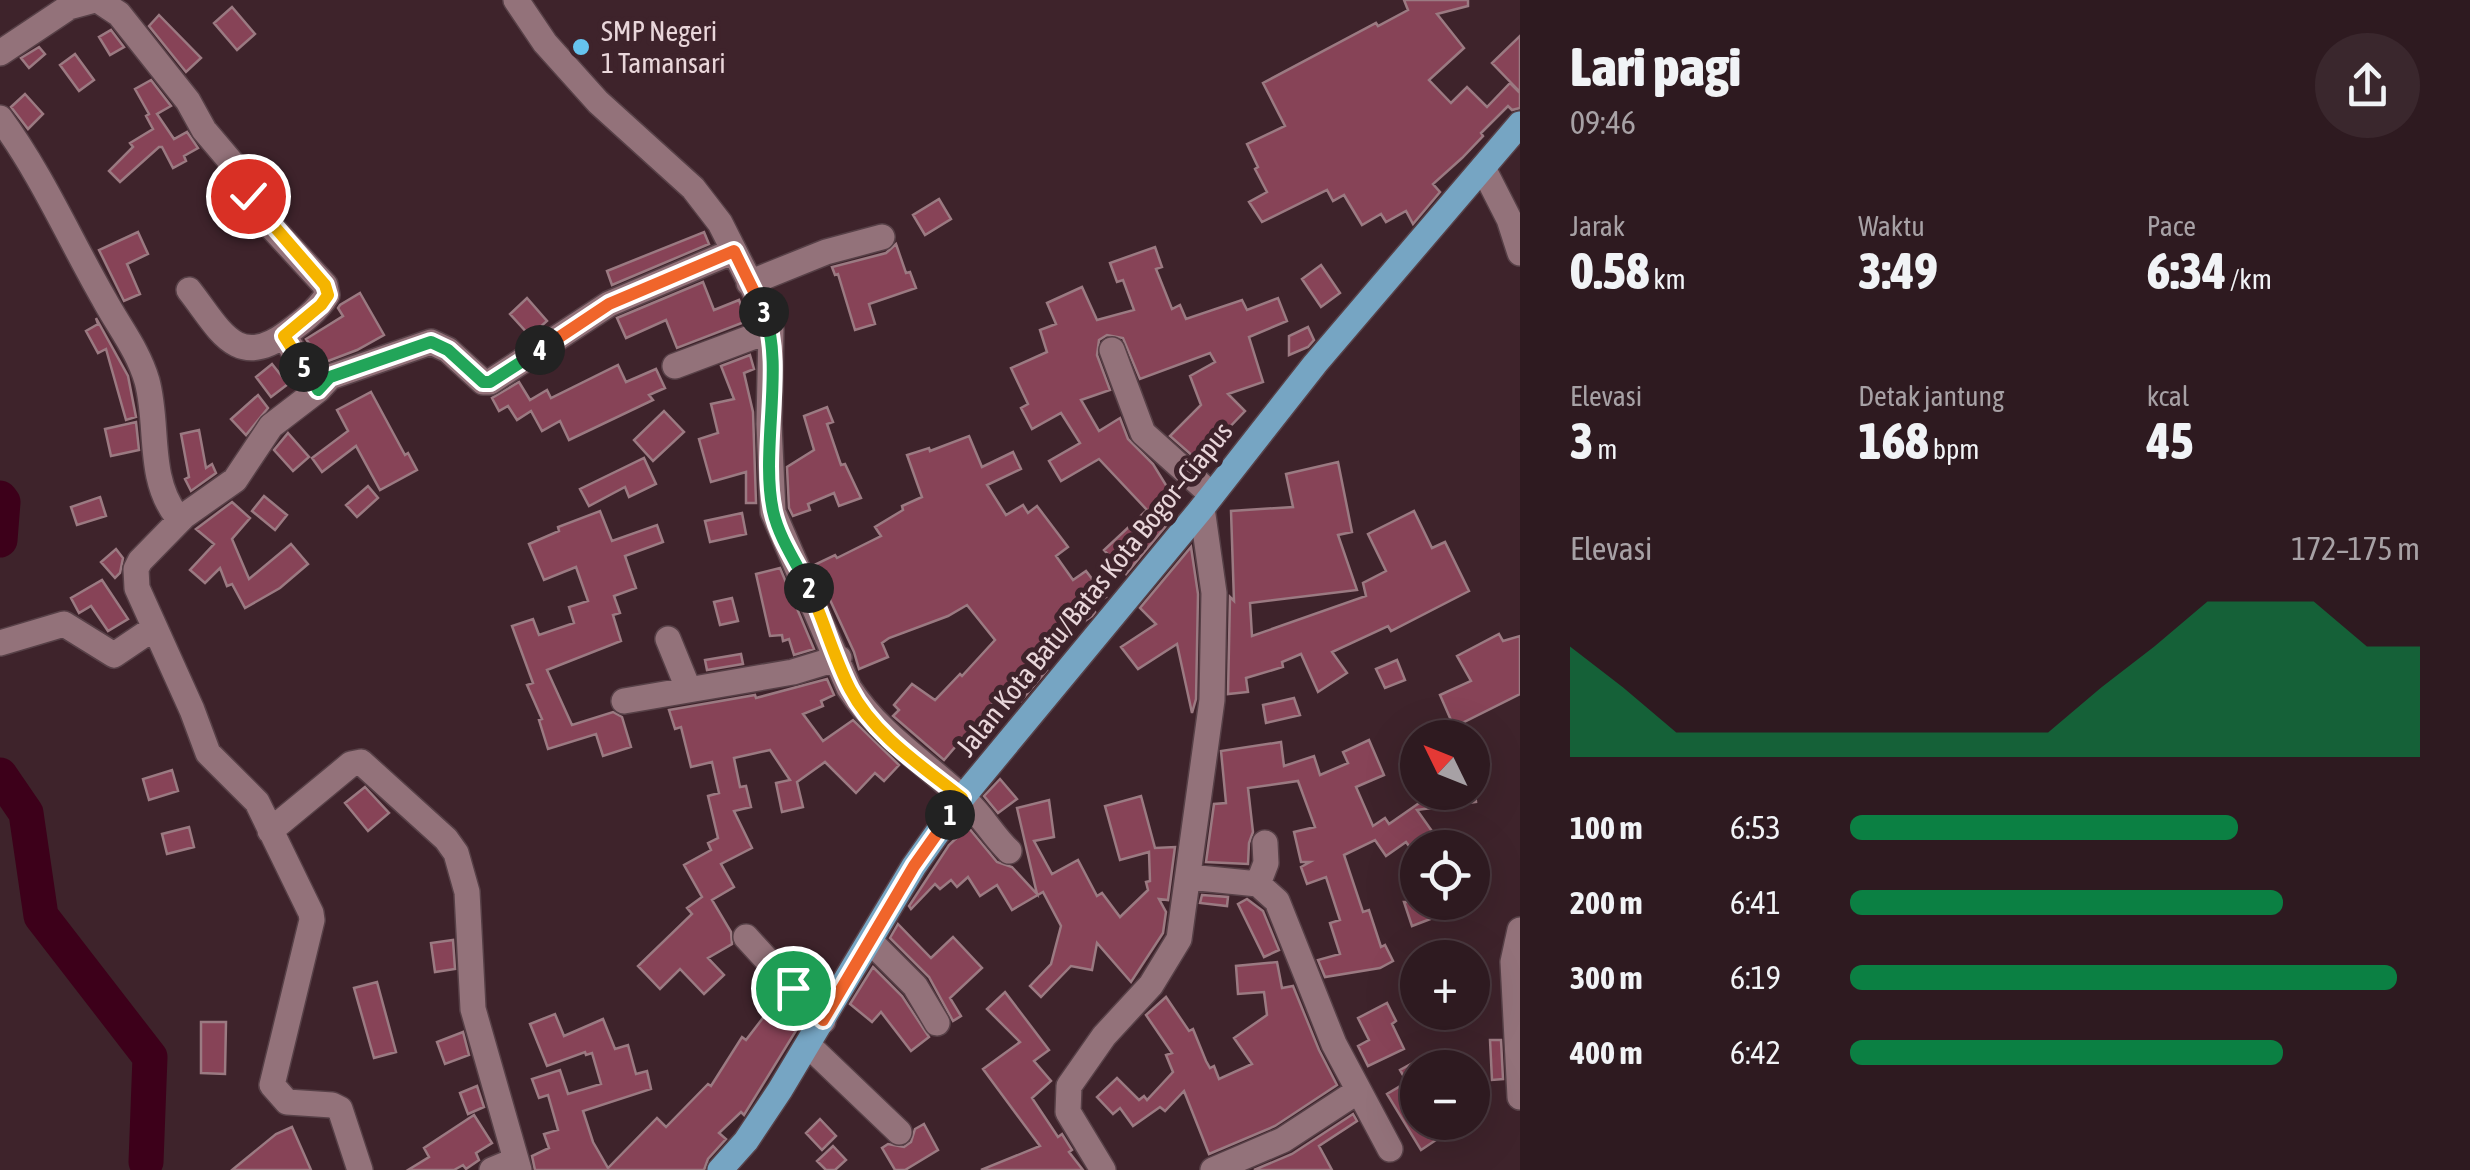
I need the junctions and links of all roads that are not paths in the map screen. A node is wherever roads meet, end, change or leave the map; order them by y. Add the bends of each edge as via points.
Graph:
1 (96, 0) edge
2 (516, 0) edge
3 (0, 53) edge
4 (0, 118) edge
5 (1520, 124) edge
6 (1483, 168) junction
7 (882, 237) dead end
8 (734, 251) junction
9 (1520, 254) edge
10 (749, 283) junction
11 (189, 290) dead end
12 (772, 330) junction
13 (284, 336) junction
14 (1112, 350) dead end
15 (675, 366) dead end
16 (318, 390) junction
17 (1207, 501) junction
18 (184, 516) junction
19 (154, 628) junction
20 (668, 639) dead end
21 (0, 643) edge
22 (839, 658) junction
23 (688, 688) junction
24 (624, 701) dead end
25 (962, 798) junction
26 (270, 831) junction
27 (1265, 843) dead end
28 (1009, 852) dead end
29 (1189, 876) junction
30 (1258, 884) junction
31 (1520, 930) edge
32 (746, 937) dead end
33 (870, 941) junction
34 (823, 1020) junction
35 (937, 1023) dead end
36 (1518, 1039) edge
37 (808, 1045) junction
38 (1358, 1090) junction
39 (1520, 1096) edge
40 (899, 1132) dead end
41 (1390, 1149) dead end
42 (509, 1167) edge
43 (360, 1170) edge
44 (720, 1170) edge
45 (1102, 1170) edge
46 (1213, 1170) edge

1 - 3 street via 68,7
1 - 13 street via 119,14 232,163 266,221 325,285 321,305
2 - 8 street via 598,102 692,188
4 - 18 street via 26,152 132,344 146,381 163,492 176,515
5 - 6 main road, Jalan Kota Batu/Batas Kota Bogor–Ciapus
6 - 9 street
6 - 17 main road, Jalan Kota Batu/Batas Kota Bogor–Ciapus
7 - 10 street
8 - 10 street
8 - 16 street via 609,304 490,382 431,342 330,377
10 - 12 street
11 - 13 street via 242,348 264,348
12 - 15 street
12 - 22 street via 774,512
13 - 16 street
14 - 17 street via 1143,433
16 - 18 street via 271,426 235,480
17 - 25 main road, Jalan Kota Batu/Batas Kota Bogor–Ciapus
17 - 29 street via 1212,700
18 - 19 street via 136,569 136,588
19 - 21 street via 114,655 64,624
19 - 26 street via 208,753 252,794
20 - 23 street
22 - 23 street
22 - 25 street via 866,713
23 - 24 street
25 - 28 street
25 - 33 main road, Jalan Kota Batu/Batas Kota Bogor–Ciapus
26 - 42 street via 361,762 452,847 468,892 473,1009
26 - 43 street via 312,920 272,1085 287,1102 340,1110
27 - 30 street
29 - 30 street
29 - 45 street via 1178,939 1151,985 1069,1086 1068,1112
30 - 38 street via 1287,918
31 - 36 street via 1512,962
32 - 34 street
33 - 34 main road, Jalan Kota Batu/Batas Kota Bogor–Ciapus
33 - 35 street via 915,986
34 - 37 main road, Jalan Kota Batu/Batas Kota Bogor–Ciapus
36 - 39 street
37 - 40 street
37 - 44 main road, Jalan Kota Batu/Batas Kota Bogor–Ciapus
38 - 41 street
38 - 46 street via 1283,1140

